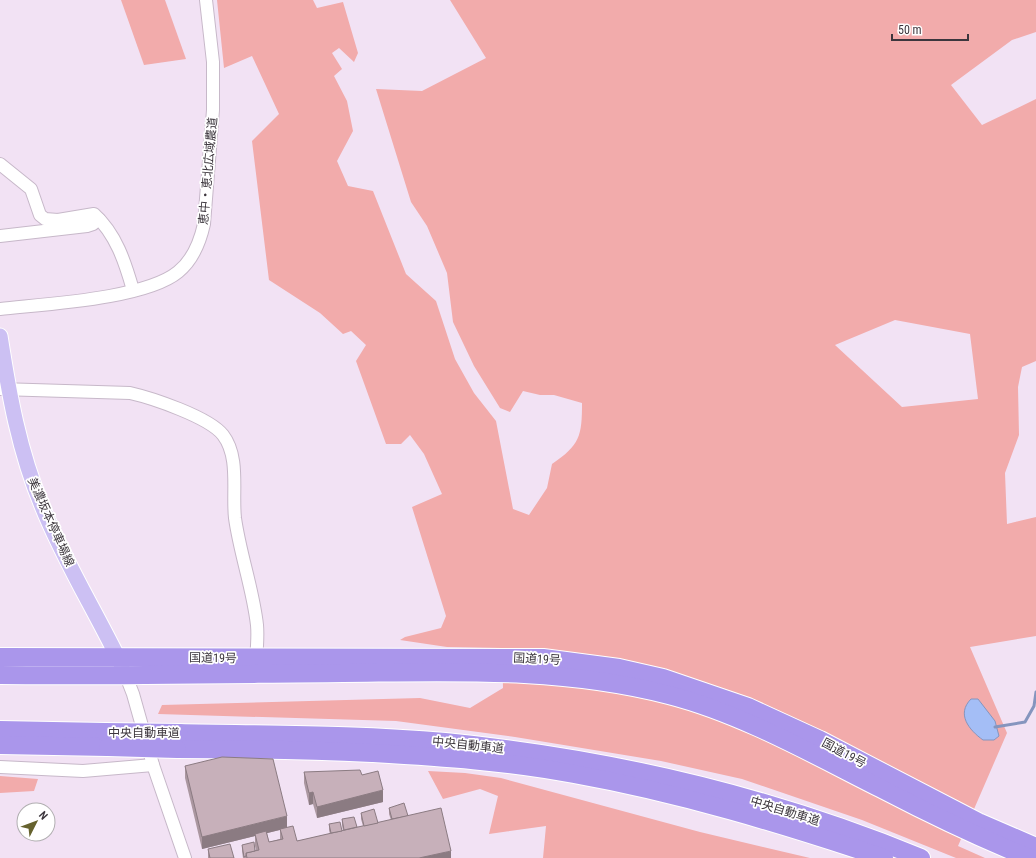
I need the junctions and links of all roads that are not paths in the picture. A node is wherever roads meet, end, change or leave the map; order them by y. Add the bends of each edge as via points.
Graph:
1 (206, 0) edge
2 (0, 164) edge
3 (99, 219) junction
4 (0, 236) edge
5 (133, 290) junction
6 (0, 309) edge
7 (0, 336) edge
8 (4, 390) edge
9 (0, 657) edge
10 (118, 657) junction
11 (256, 659) junction
12 (0, 675) edge
13 (126, 676) junction
14 (0, 730) edge
15 (106, 740) junction
16 (178, 741) junction
17 (0, 745) edge
18 (153, 765) junction
19 (0, 767) edge
20 (1036, 847) edge
21 (184, 858) edge
22 (884, 858) edge
23 (921, 858) edge
24 (1030, 858) edge

1 - 5 street, 恵中・恵北広域農道 via 212,62 213,110 202,235 193,254 179,272 163,281
2 - 3 street via 31,189 40,215 45,219 58,220 94,214
3 - 4 street via 87,226
3 - 5 street via 116,243
5 - 6 street, 恵中・恵北広域農道 via 94,298
7 - 8 main road, 美濃坂本停車場線
8 - 10 main road, 美濃坂本停車場線 via 42,506
8 - 11 street via 130,393 195,416 217,428 227,442 233,465 236,524 257,626
9 - 10 highway, 国道19号
10 - 11 highway, 国道19号
10 - 13 main road, 美濃坂本停車場線
11 - 20 highway, 国道19号 via 543,658 619,668 663,678 748,707 820,740 978,822
12 - 13 highway, 国道19号
13 - 18 street
13 - 24 highway, 国道19号 via 511,672 589,679 637,687 672,696 754,727 828,760 970,834
14 - 15 highway, 中央自動車道
15 - 16 highway, 中央自動車道, bridge
15 - 17 highway, 中央自動車道
16 - 22 highway, 中央自動車道 via 269,749 444,757 573,774 718,805
16 - 23 highway, 中央自動車道 via 370,737 444,742 574,760 645,773 720,791 787,810 888,844
18 - 19 street via 83,771
18 - 21 street

